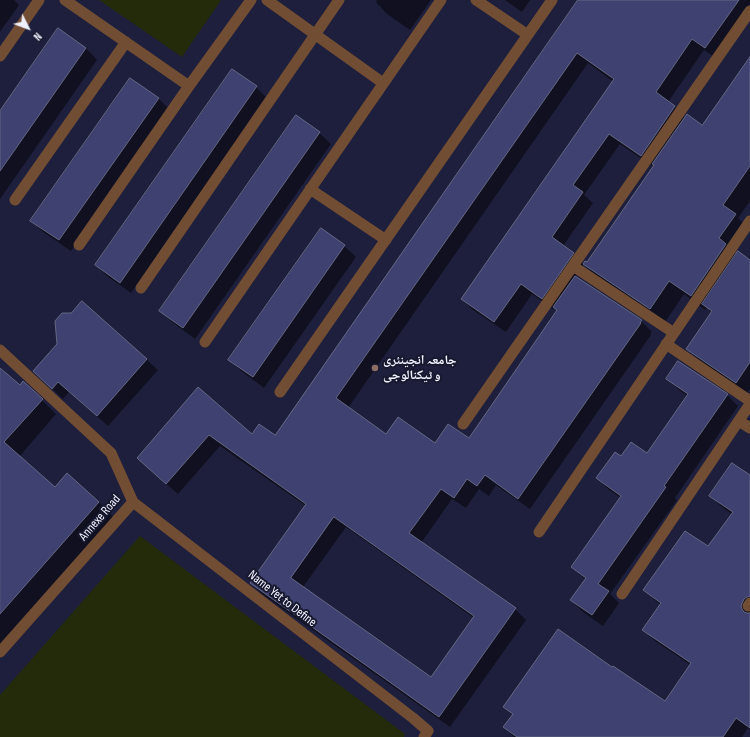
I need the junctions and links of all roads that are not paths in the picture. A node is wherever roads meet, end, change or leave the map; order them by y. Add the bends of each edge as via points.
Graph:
1 (39, 0) edge
2 (65, 0) edge
3 (251, 0) edge
4 (267, 0) edge
5 (339, 0) edge
6 (441, 0) edge
7 (476, 0) edge
8 (552, 0) edge
9 (750, 11) edge
10 (315, 35) junction
11 (528, 35) junction
12 (126, 42) junction
13 (0, 56) edge
14 (383, 83) junction
15 (189, 86) junction
16 (310, 189) junction
17 (16, 200) dead end
18 (750, 221) edge
19 (747, 233) edge
20 (386, 240) junction
21 (79, 245) dead end
22 (573, 266) junction
23 (141, 288) dead end
24 (674, 333) junction
25 (205, 342) dead end
26 (666, 344) junction
27 (0, 350) edge
28 (280, 392) dead end
29 (750, 401) edge
30 (750, 404) edge
31 (739, 421) junction
32 (463, 424) dead end
33 (750, 428) edge
34 (133, 502) junction
35 (539, 532) dead end
36 (622, 594) dead end
37 (0, 652) edge
38 (430, 735) edge

1 - 13 street
2 - 12 street
3 - 15 street
4 - 10 street
5 - 10 street
6 - 14 street
7 - 11 street
8 - 11 street
9 - 22 street
10 - 14 street
10 - 23 street
11 - 20 street
12 - 15 street
12 - 17 street
14 - 16 street
15 - 21 street
16 - 20 street
16 - 25 street
18 - 19 street
19 - 24 street
20 - 28 street
22 - 24 street
22 - 32 street
24 - 26 street
26 - 29 street
26 - 35 street
27 - 34 street, Annexe Road via 111,453
30 - 31 street
31 - 33 street
31 - 36 street
34 - 37 street, Annexe Road
34 - 38 street, Name Yet to Define via 413,718

